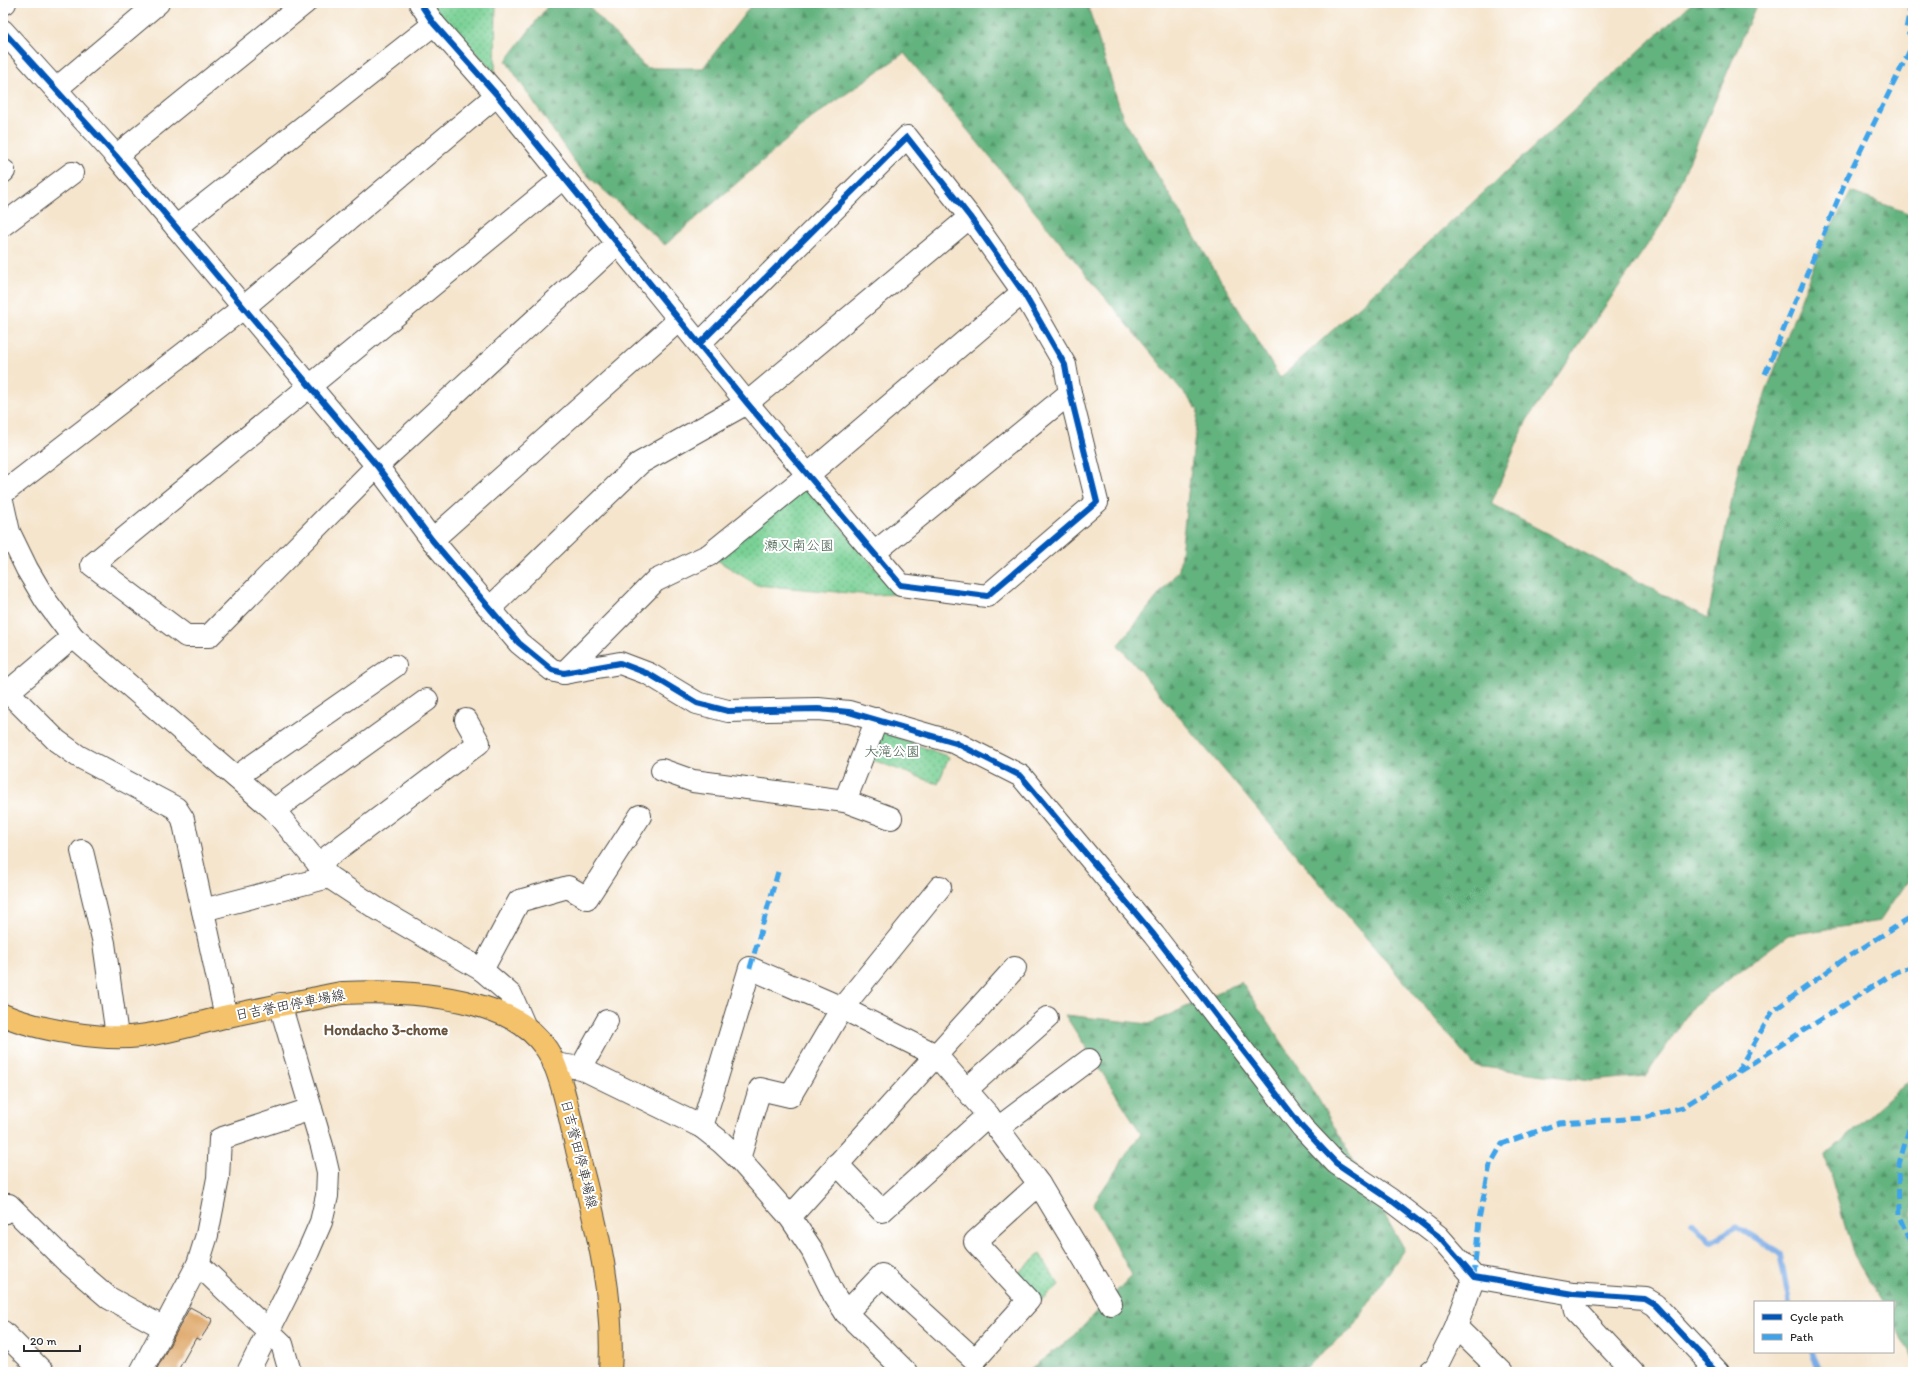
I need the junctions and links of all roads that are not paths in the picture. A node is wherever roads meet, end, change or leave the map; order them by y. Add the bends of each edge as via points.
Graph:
1 (158, 3) edge
2 (305, 3) edge
3 (420, 3) edge
4 (434, 24) junction
5 (3, 31) edge
6 (56, 89) junction
7 (497, 95) junction
8 (116, 156) junction
9 (72, 173) dead end
10 (563, 178) junction
11 (970, 218) junction
12 (3, 226) edge
13 (176, 227) junction
14 (617, 244) junction
15 (1023, 292) junction
16 (243, 308) junction
17 (680, 319) junction
18 (700, 343) junction
19 (310, 386) junction
20 (1070, 393) junction
21 (747, 403) junction
22 (377, 466) junction
23 (809, 474) junction
24 (3, 494) edge
25 (3, 505) edge
26 (432, 540) junction
27 (874, 552) junction
28 (490, 608) junction
29 (73, 637) junction
30 (396, 666) dead end
31 (564, 673) junction
32 (427, 700) dead end
33 (878, 719) junction
34 (466, 720) dead end
35 (662, 770) dead end
36 (236, 777) junction
37 (845, 801) junction
38 (274, 810) junction
39 (640, 816) dead end
40 (891, 818) dead end
41 (82, 851) dead end
42 (324, 870) junction
43 (940, 887) dead end
44 (203, 910) junction
45 (1015, 968) dead end
46 (482, 970) junction
47 (280, 1004) junction
48 (842, 1008) junction
49 (3, 1015) edge
50 (226, 1017) junction
51 (1047, 1018) dead end
52 (606, 1021) dead end
53 (525, 1027) junction
54 (117, 1036) junction
55 (936, 1054) junction
56 (1089, 1060) dead end
57 (554, 1064) junction
58 (581, 1068) junction
59 (966, 1089) junction
60 (311, 1109) junction
61 (993, 1122) junction
62 (702, 1127) junction
63 (739, 1159) junction
64 (837, 1164) junction
65 (1039, 1184) junction
66 (3, 1212) edge
67 (790, 1216) junction
68 (198, 1264) junction
69 (1474, 1277) junction
70 (1573, 1294) junction
71 (1111, 1304) dead end
72 (846, 1313) junction
73 (1456, 1326) junction
74 (164, 1328) junction
75 (3, 1332) edge
76 (268, 1332) junction
77 (899, 1369) edge
78 (43, 1372) edge
79 (141, 1372) edge
80 (248, 1372) edge
81 (290, 1372) edge
82 (610, 1372) edge
83 (1430, 1372) edge
84 (1502, 1372) edge
85 (1633, 1372) edge
86 (1718, 1372) edge

1 - 6 street
2 - 8 street
3 - 4 street
4 - 7 street
4 - 13 street
5 - 6 street
6 - 8 street
7 - 10 street
7 - 16 street
8 - 13 street
9 - 12 street
10 - 14 street
10 - 19 street
11 - 15 street
11 - 18 street via 907,137
11 - 21 street
13 - 16 street
14 - 17 street
14 - 22 street
15 - 20 street via 1065,365
15 - 23 street
16 - 19 street
16 - 24 street
17 - 18 street
17 - 26 street
18 - 21 street
19 - 22 street
19 - 22 street via 92,565 186,636 209,636
20 - 27 street
20 - 27 street via 1097,502 987,596 901,585
21 - 23 street
21 - 28 street via 640,463
22 - 26 street
23 - 27 street
23 - 31 street via 709,555 655,581
25 - 29 street via 9,532 27,569 46,601
26 - 28 street
28 - 31 street via 519,643 552,670
29 - 36 street
29 - 44 street via 8,692 57,741 78,756 176,808 183,819
30 - 36 street
31 - 33 street via 620,663 649,674 697,703 728,711 818,709 849,712
32 - 38 street
33 - 37 street
33 - 69 street via 956,743 1021,776 1154,935 1302,1127 1336,1163 1438,1236
34 - 42 street via 479,743
35 - 37 street via 693,781
36 - 38 street
37 - 40 street
38 - 42 street
39 - 46 street via 587,898 568,887 519,901
41 - 54 street via 104,943
42 - 44 street
42 - 46 street via 376,908
43 - 48 street
44 - 50 street
45 - 55 street
46 - 53 street via 511,995
47 - 50 main road, 日吉誉田停車場線
47 - 53 main road, 日吉誉田停車場線 via 342,993 423,996 457,1000 486,1008 507,1015
47 - 60 street
48 - 55 street
48 - 62 street via 750,968
48 - 63 street via 790,1096 760,1090
49 - 54 main road, 日吉誉田停車場線 via 49,1030
50 - 54 main road, 日吉誉田停車場線 via 169,1031 138,1036
51 - 59 street
52 - 58 street
53 - 57 main road, 日吉誉田停車場線 via 547,1049
55 - 59 street
55 - 64 street
56 - 61 street
57 - 58 street
57 - 82 main road, 日吉誉田停車場線 via 599,1236 606,1280
58 - 62 street
59 - 61 street
60 - 68 street via 220,1139 218,1178 207,1235
60 - 76 street via 328,1172 327,1196 321,1222 308,1252
61 - 64 street via 882,1210
61 - 65 street
62 - 63 street
63 - 67 street
64 - 67 street
65 - 71 street
65 - 72 street via 975,1242 1029,1300 975,1360 882,1275
66 - 74 street via 9,1205 66,1261 109,1298
67 - 72 street via 812,1250 834,1295
68 - 74 street
68 - 76 street
69 - 70 street
69 - 73 street
70 - 85 street via 1576,1311
70 - 86 street via 1645,1299 1655,1305
72 - 77 street
73 - 83 street via 1436,1367
73 - 84 street
74 - 79 street
75 - 78 street
76 - 80 street
76 - 81 street via 282,1344

